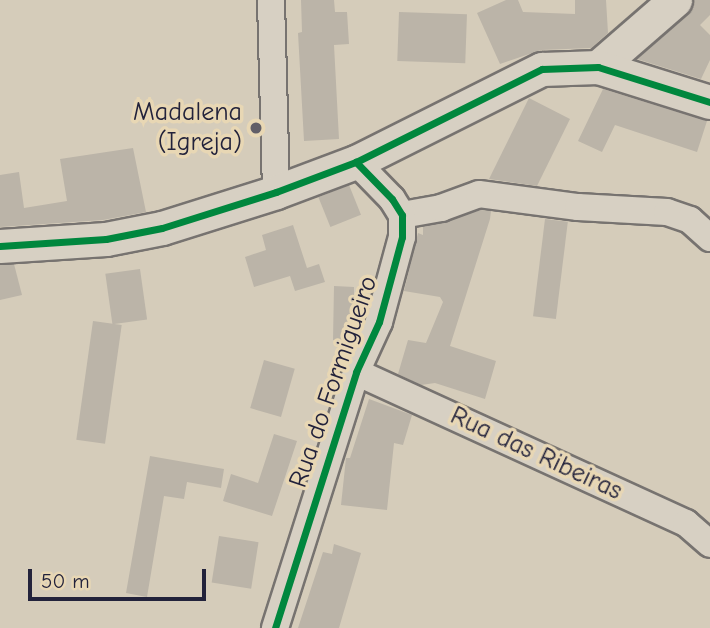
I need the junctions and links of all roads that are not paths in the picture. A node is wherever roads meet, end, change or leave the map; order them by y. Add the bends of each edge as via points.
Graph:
1 (271, 0) edge
2 (675, 0) edge
3 (598, 66) junction
4 (710, 102) edge
5 (356, 162) junction
6 (276, 192) junction
7 (401, 215) junction
8 (710, 238) edge
9 (11, 245) edge
10 (356, 372) junction
11 (710, 544) edge
12 (275, 628) edge

1 - 6 street
2 - 3 street
3 - 4 street
3 - 5 street via 542,69
5 - 6 street
5 - 7 street
6 - 9 street via 162,228 106,239
7 - 8 street via 441,208 479,194 578,207 667,212 690,220
7 - 10 street, Rua do Formigueiro via 402,237 379,322
10 - 11 street, Rua das Ribeiras via 686,523
10 - 12 street, Rua do Formigueiro

